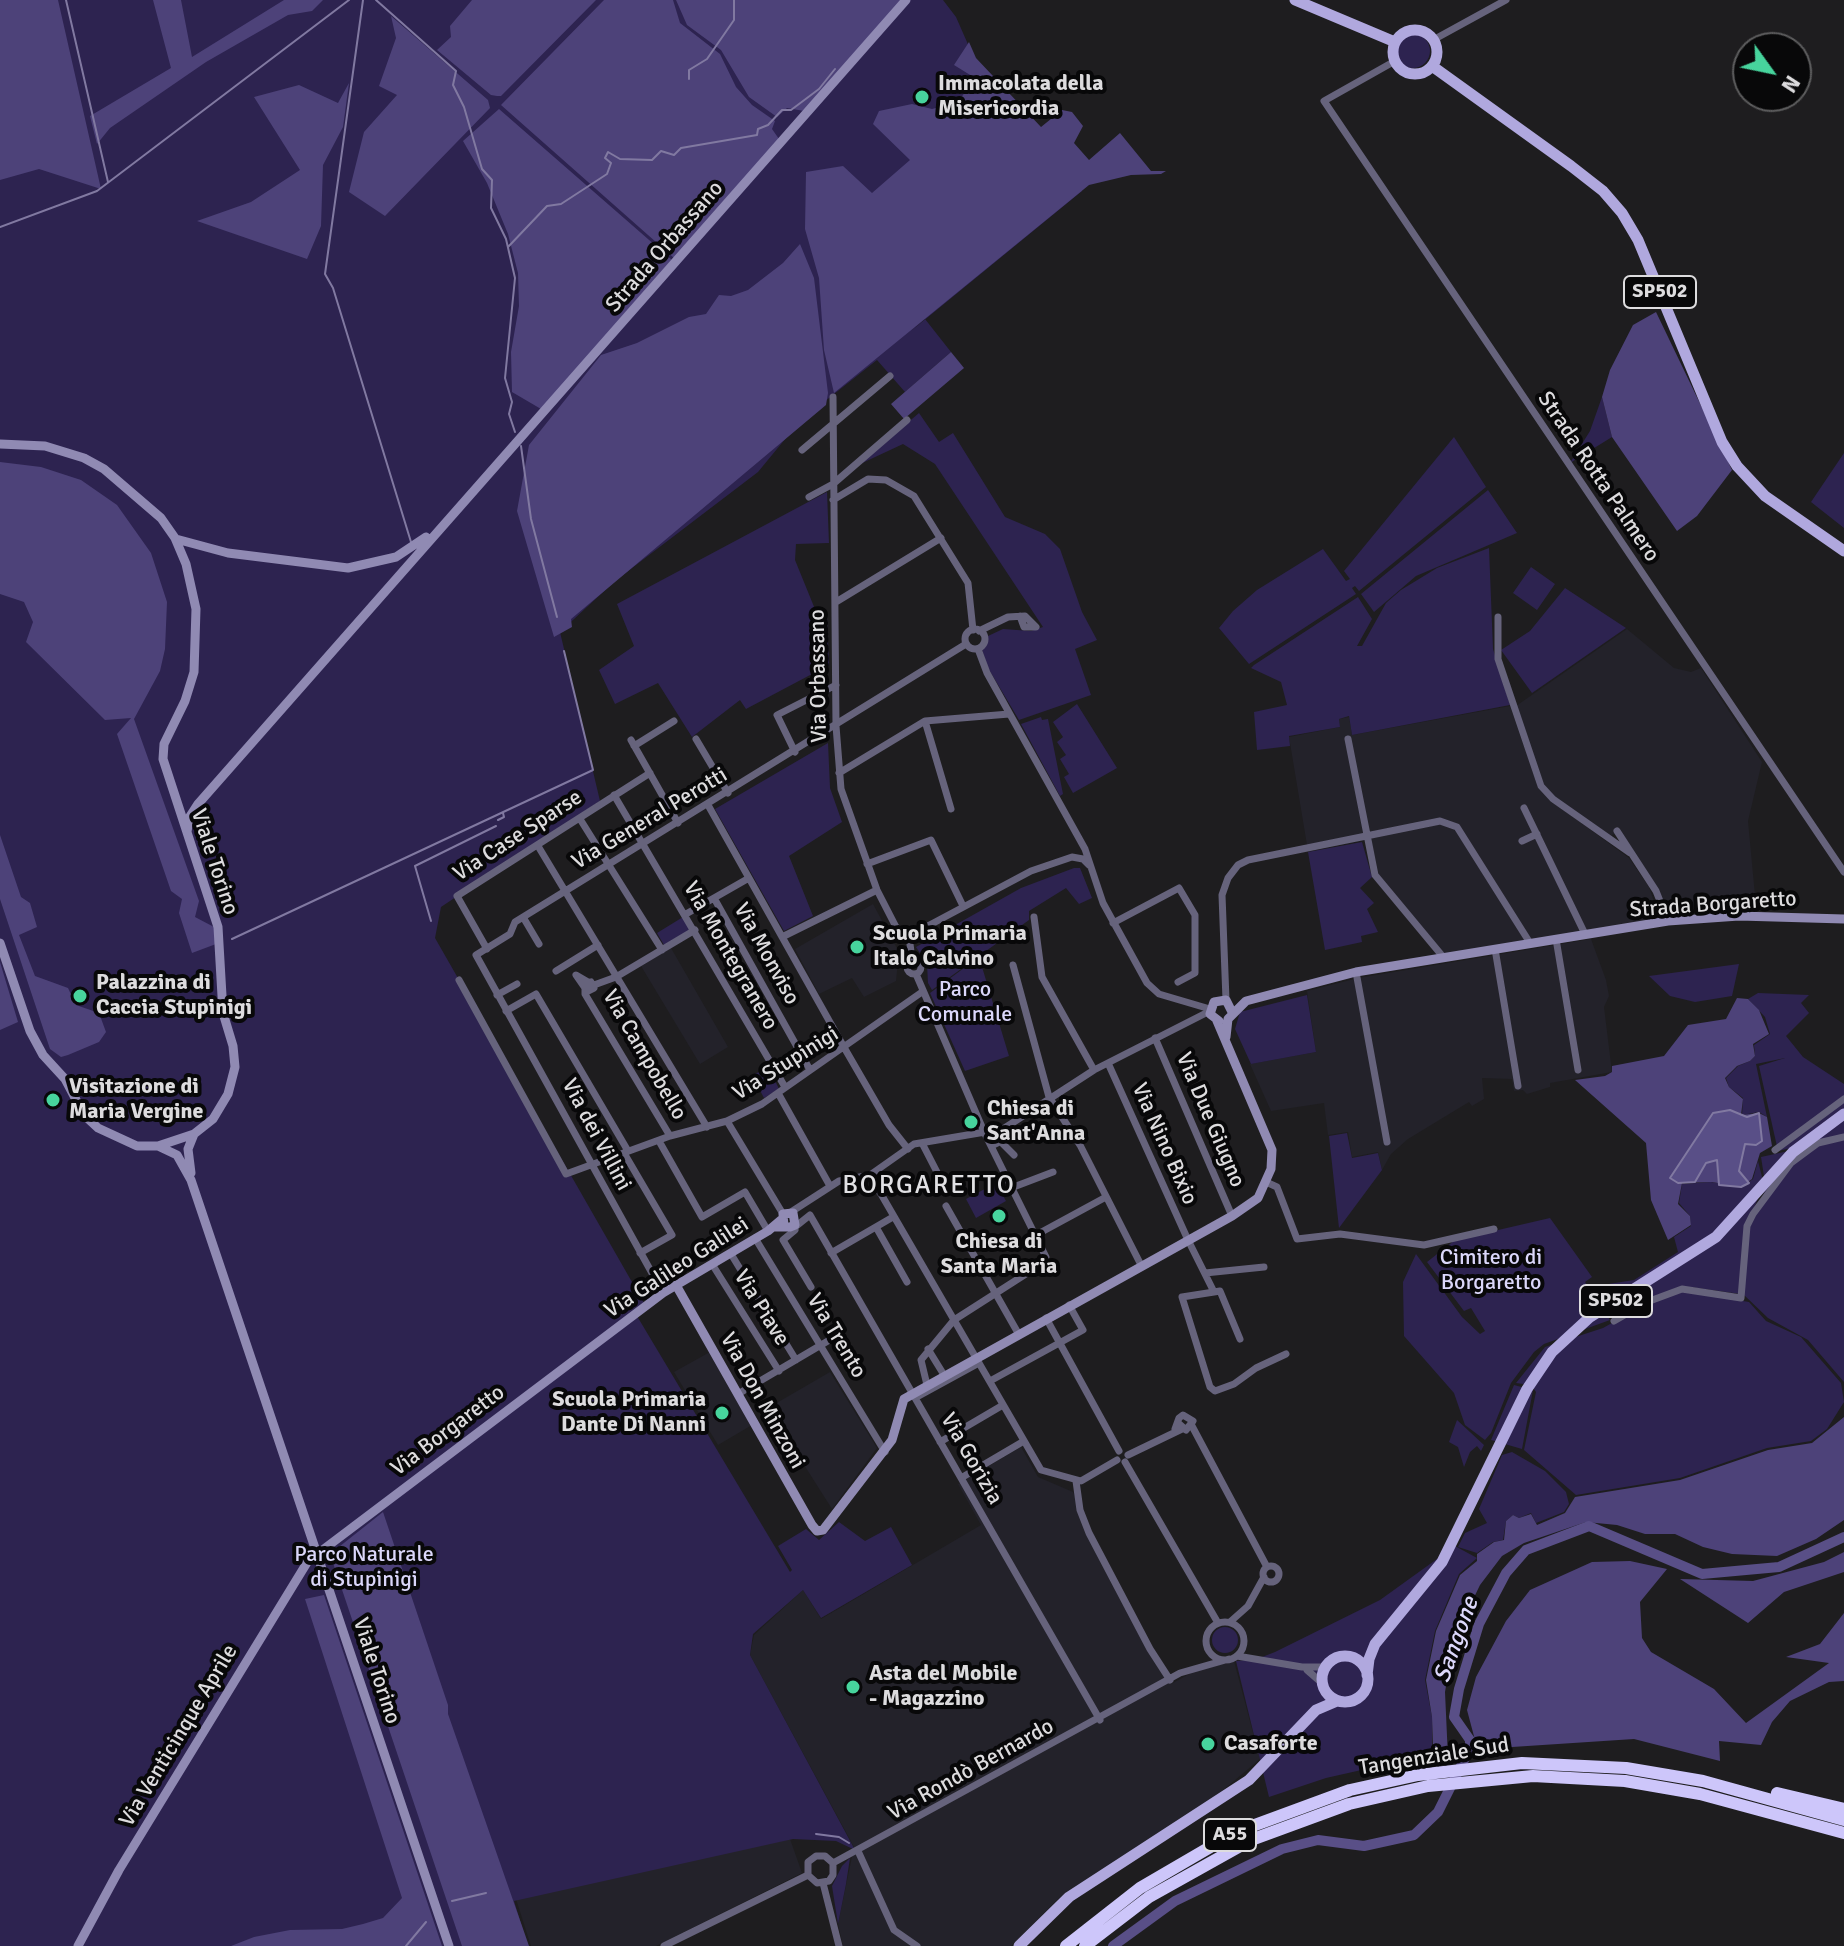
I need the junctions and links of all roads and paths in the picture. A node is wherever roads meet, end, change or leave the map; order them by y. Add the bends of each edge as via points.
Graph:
1 (906, 0) edge
2 (1295, 0) edge
3 (1506, 0) edge
4 (1433, 40) junction
5 (1395, 42) junction
6 (1395, 61) junction
7 (1432, 66) junction
8 (890, 376) dead end
9 (833, 397) dead end
10 (907, 420) dead end
11 (832, 424) junction
12 (0, 444) edge
13 (802, 450) dead end
14 (833, 484) junction
15 (809, 497) dead end
16 (833, 500) junction
17 (175, 538) junction
18 (941, 538) junction
19 (422, 545) junction
20 (1844, 551) edge
21 (373, 565) junction
22 (403, 573) junction
23 (836, 602) junction
24 (1020, 616) dead end
25 (1498, 617) dead end
26 (976, 630) junction
27 (966, 644) junction
28 (978, 649) junction
29 (836, 685) junction
30 (1009, 714) junction
31 (674, 721) dead end
32 (925, 721) junction
33 (836, 726) junction
34 (696, 739) dead end
35 (1348, 739) dead end
36 (795, 752) junction
37 (650, 773) junction
38 (839, 773) junction
39 (728, 793) junction
40 (614, 795) junction
41 (708, 805) junction
42 (1524, 808) dead end
43 (951, 809) dead end
44 (580, 819) junction
45 (678, 823) junction
46 (1617, 831) dead end
47 (1537, 834) junction
48 (187, 835) junction
49 (1367, 836) junction
50 (1077, 837) junction
51 (1522, 841) dead end
52 (643, 844) junction
53 (538, 846) junction
54 (1630, 853) junction
55 (1078, 857) junction
56 (867, 864) junction
57 (609, 865) junction
58 (1090, 868) junction
59 (1844, 872) edge
60 (749, 878) junction
61 (877, 890) junction
62 (566, 892) junction
63 (714, 898) junction
64 (963, 906) junction
65 (686, 914) junction
66 (523, 917) junction
67 (1034, 917) dead end
68 (1844, 919) edge
69 (1668, 921) junction
70 (1113, 923) junction
71 (695, 930) junction
72 (1585, 934) junction
73 (909, 936) junction
74 (782, 937) junction
75 (1556, 939) junction
76 (0, 943) edge
77 (1530, 943) junction
78 (539, 944) dead end
79 (598, 945) junction
80 (1495, 949) junction
81 (484, 950) junction
82 (662, 950) junction
83 (1444, 958) junction
84 (1013, 965) dead end
85 (556, 971) dead end
86 (1356, 972) junction
87 (616, 977) junction
88 (459, 980) dead end
89 (1178, 982) dead end
90 (517, 984) dead end
91 (922, 992) junction
92 (497, 995) junction
93 (1215, 1009) junction
94 (506, 1011) junction
95 (1191, 1021) junction
96 (1155, 1038) junction
97 (845, 1049) junction
98 (1108, 1063) junction
99 (810, 1070) junction
100 (1094, 1070) junction
101 (1578, 1070) dead end
102 (1518, 1086) dead end
103 (782, 1090) junction
104 (1049, 1097) junction
105 (1844, 1099) edge
106 (1844, 1114) edge
107 (727, 1121) junction
108 (1032, 1126) dead end
109 (707, 1127) junction
110 (194, 1134) junction
111 (985, 1134) junction
112 (670, 1136) junction
113 (1844, 1137) edge
114 (659, 1141) junction
115 (1001, 1142) junction
116 (1387, 1142) dead end
117 (922, 1143) junction
118 (158, 1146) junction
119 (991, 1146) junction
120 (908, 1149) junction
121 (1775, 1150) dead end
122 (626, 1152) junction
123 (1014, 1155) dead end
124 (590, 1165) junction
125 (1053, 1172) dead end
126 (870, 1175) junction
127 (939, 1176) dead end
128 (191, 1180) junction
129 (1266, 1182) junction
130 (895, 1184) dead end
131 (830, 1186) junction
132 (1011, 1188) junction
133 (880, 1193) junction
134 (1106, 1197) junction
135 (946, 1206) dead end
136 (810, 1215) joint
137 (1232, 1216) junction
138 (893, 1217) junction
139 (785, 1224) junction
140 (876, 1227) junction
141 (1494, 1229) dead end
142 (1036, 1235) junction
143 (755, 1238) junction
144 (1188, 1240) junction
145 (640, 1253) junction
146 (831, 1253) junction
147 (731, 1254) junction
148 (712, 1264) junction
149 (1141, 1265) junction
150 (1264, 1267) dead end
151 (1205, 1273) junction
152 (907, 1282) dead end
153 (676, 1285) junction
154 (811, 1287) dead end
155 (995, 1291) junction
156 (1214, 1292) junction
157 (663, 1293) junction
158 (1069, 1305) junction
159 (1046, 1318) junction
160 (954, 1320) junction
161 (1614, 1321) dead end
162 (1018, 1333) junction
163 (838, 1335) dead end
164 (1240, 1339) dead end
165 (600, 1340) joint
166 (1059, 1342) junction
167 (821, 1345) junction
168 (928, 1349) junction
169 (1286, 1354) dead end
170 (796, 1360) junction
171 (978, 1360) junction
172 (779, 1371) junction
173 (944, 1375) junction
174 (990, 1381) junction
175 (927, 1385) junction
176 (738, 1394) junction
177 (914, 1396) junction
178 (1003, 1405) junction
179 (1024, 1441) junction
180 (940, 1442) junction
181 (885, 1452) junction
182 (1123, 1459) junction
183 (961, 1478) junction
184 (1076, 1481) junction
185 (319, 1551) junction
186 (1267, 1567) junction
187 (1264, 1577) junction
188 (1230, 1622) junction
189 (1218, 1623) junction
190 (1375, 1644) junction
191 (1349, 1656) junction
192 (1233, 1658) junction
193 (1302, 1667) junction
194 (1325, 1667) junction
195 (1367, 1675) junction
196 (1170, 1680) junction
197 (1322, 1685) junction
198 (1337, 1701) junction
199 (1316, 1710) junction
200 (1100, 1720) junction
201 (1482, 1773) junction
202 (1703, 1781) junction
203 (1844, 1809) edge
204 (1844, 1820) edge
205 (1844, 1833) edge
206 (858, 1851) junction
207 (833, 1863) junction
208 (808, 1875) junction
209 (823, 1883) junction
210 (78, 1946) edge
211 (449, 1946) edge
212 (664, 1946) edge
213 (839, 1946) edge
214 (917, 1946) edge
215 (1019, 1946) edge
216 (1066, 1946) edge
217 (1085, 1946) edge

1 - 19 main road, Strada Orbassano
2 - 5 main road
3 - 4 street
4 - 5 main road via 1415,29
4 - 7 main road via 1437,52
5 - 6 main road
6 - 7 main road via 1409,73
6 - 59 street, Strada Rotta Palmero via 1324,101
7 - 20 main road, SP502 via 1571,166 1622,213 1737,466 1765,496
8 - 11 street
9 - 11 street, Via Orbassano
10 - 14 street
11 - 13 street
11 - 14 street, Via Orbassano
12 - 17 main road, Viale Torino via 45,446 84,458 146,501
14 - 15 street
14 - 16 street, Via Orbassano
16 - 18 street via 868,479 886,480 914,496
16 - 23 street, Via Orbassano
17 - 21 main road, Strada Orbassano via 243,555 337,567
17 - 48 main road, Viale Torino via 190,582 197,642 194,672 164,744 163,759
18 - 23 street
18 - 26 street via 968,583
19 - 21 main road, Strada Orbassano
19 - 22 main road, Strada Orbassano
21 - 22 main road via 399,562
22 - 48 main road, Strada Orbassano via 198,804
23 - 29 street, Via Orbassano
24 - 26 street
25 - 54 street via 1498,659 1541,786
26 - 27 street via 967,633
26 - 28 street via 984,642
27 - 28 street
27 - 33 street, Via General Perotti
28 - 30 street
29 - 33 street, Via Orbassano
29 - 36 street via 777,715
30 - 32 street
30 - 50 street
31 - 37 street via 633,743
32 - 38 street
32 - 43 street
33 - 36 street, Via General Perotti
33 - 38 street, Via Orbassano
34 - 39 street
35 - 49 street
36 - 39 street, Via General Perotti
37 - 40 street, Via Case Sparse
37 - 45 street
38 - 56 street, Via Orbassano
39 - 41 street, Via General Perotti
40 - 44 street, Via Case Sparse
40 - 52 street, Via Montegranero
41 - 45 street, Via General Perotti
41 - 60 street
42 - 47 street
44 - 53 street, Via Case Sparse
44 - 57 street
45 - 52 street, Via General Perotti
46 - 54 street
47 - 51 street
47 - 72 street
48 - 110 main road, Viale Torino via 218,927 223,1013 235,1067 221,1107
49 - 77 street via 1452,823
49 - 83 street via 1375,875
49 - 93 street via 1248,860 1232,872 1222,895 1223,988
50 - 55 street
50 - 58 street
52 - 57 street, Via General Perotti
52 - 65 street, Via Montegranero
53 - 62 street
53 - 81 street, Via Case Sparse via 457,896
54 - 69 street via 1656,891
55 - 58 street
55 - 64 street via 1031,871
56 - 61 street, Via Orbassano
56 - 64 street via 931,840
57 - 62 street, Via General Perotti
57 - 82 street
58 - 70 street
60 - 63 street
60 - 74 street
61 - 73 street, Via Orbassano via 896,927
61 - 74 street
62 - 66 street, Via General Perotti
62 - 79 street
63 - 65 street
63 - 99 street, Via Monviso
64 - 73 street
65 - 71 street, Via Montegranero
66 - 78 street
66 - 81 street, Via General Perotti via 510,934
67 - 100 street via 1042,977
68 - 69 main road, Strada Borgaretto via 1739,916
69 - 72 main road, Strada Borgaretto
70 - 89 street via 1179,888 1195,915 1195,973
70 - 93 street via 1151,990
71 - 82 street, Via Campobello
71 - 103 street, Via Montegranero
72 - 75 main road, Strada Borgaretto
73 - 91 street via 912,960 907,969 916,974
74 - 97 street
75 - 77 main road, Strada Borgaretto
75 - 101 street
76 - 118 main road, Viale Torino via 30,1031 84,1115 113,1138
77 - 80 main road, Strada Borgaretto
79 - 85 street
79 - 87 street
80 - 83 main road, Strada Borgaretto
80 - 102 street
81 - 92 street, Via dei Villini via 476,955 478,962
82 - 87 street, Via Campobello
83 - 86 main road, Strada Borgaretto
84 - 104 street
86 - 93 main road, Strada Borgaretto
86 - 116 street
87 - 109 street
87 - 112 street, Via Campobello via 585,994
88 - 124 street, Via Stupinigi via 566,1174
90 - 92 street
91 - 97 street, Via Stupinigi
91 - 111 street
92 - 94 street, Via dei Villini
93 - 95 street, Via Galileo Galilei
93 - 95 street, Via Galileo Galilei
93 - 129 main road via 1272,1150
94 - 122 street via 536,994
94 - 124 street, Via dei Villini
95 - 96 street, Via Galileo Galilei
96 - 98 street, Via Galileo Galilei
96 - 137 street, Via Due Giugno
97 - 99 street, Via Stupinigi
97 - 120 street
98 - 100 street, Via Galileo Galilei
98 - 144 street, Via Nino Bixio
99 - 103 street, Via Stupinigi
100 - 104 street, Via Galileo Galilei
103 - 107 street, Via Stupinigi
103 - 131 street, Via Montegranero
104 - 111 street, Via Galileo Galilei via 1003,1129
104 - 134 street
105 - 121 street
106 - 190 main road, SP502 via 1793,1152 1716,1237 1590,1317 1552,1352 1527,1389 1442,1562
107 - 109 street, Via Stupinigi
107 - 139 street
108 - 115 street
109 - 112 street, Via Stupinigi
110 - 118 main road, Viale Torino
110 - 128 main road via 188,1149
111 - 117 street, Via Galileo Galilei
111 - 119 street
112 - 114 street, Via Stupinigi
113 - 161 street via 1818,1143 1791,1163 1753,1214 1747,1226 1741,1298 1682,1289
114 - 122 street, Via Stupinigi
114 - 139 street via 702,1217 745,1192
115 - 119 street
115 - 123 street
117 - 120 street, Via Galileo Galilei
117 - 127 street
118 - 128 main road via 177,1155
119 - 132 street
120 - 126 street, Via Galileo Galilei
122 - 124 street, Via Stupinigi
122 - 145 street via 672,1235
124 - 145 street, Via dei Villini
125 - 132 street
126 - 131 street, Via Galileo Galilei
126 - 133 street
128 - 185 main road, Viale Torino
129 - 137 main road via 1251,1205
129 - 141 street via 1278,1189 1297,1239 1340,1234 1424,1245
130 - 133 street
131 - 139 street, Via Galileo Galilei
132 - 142 street
133 - 138 street
134 - 142 street
134 - 149 street
135 - 155 street
136 - 139 street, Via Galileo Galilei
136 - 146 street, Via Gorizia
137 - 144 main road
138 - 140 street
138 - 160 street
139 - 143 main road, Via Galileo Galilei
139 - 154 street via 783,1240
140 - 146 street
140 - 152 street
142 - 155 street via 1045,1252 1043,1263
143 - 147 main road, Via Galileo Galilei
143 - 167 street, Via Trento
144 - 149 main road
144 - 151 street, Via Nino Bixio
145 - 157 street, Via dei Villini
146 - 177 street, Via Gorizia
147 - 148 main road, Via Galileo Galilei
147 - 170 street
148 - 153 main road, Via Galileo Galilei
148 - 172 street, Via Piave
149 - 158 main road
150 - 151 street
151 - 156 street, Via Nino Bixio
153 - 157 main road, Via Galileo Galilei
153 - 176 main road, Via Don Minzoni
155 - 160 street
155 - 162 street
156 - 164 street, Via Nino Bixio via 1220,1291
156 - 169 street via 1182,1297 1210,1387 1215,1391 1234,1384
157 - 165 main road, Via Galileo Galilei
158 - 159 main road
158 - 166 street via 1083,1330
159 - 162 main road
159 - 166 street
160 - 168 street
160 - 171 street
162 - 171 main road
163 - 167 street
165 - 185 main road, Via Borgaretto
166 - 174 street
166 - 182 street
167 - 170 street
167 - 181 street, Via Trento
168 - 173 street
168 - 175 street via 921,1360
170 - 172 street
171 - 173 main road
171 - 174 street
171 - 177 street
172 - 176 street
173 - 175 main road
174 - 178 street
175 - 177 main road
176 - 181 main road, Via Don Minzoni via 819,1532
177 - 180 street, Via Gorizia
177 - 181 main road via 904,1399
178 - 179 street
178 - 180 street
179 - 183 street
179 - 184 street via 1041,1470
180 - 183 street, Via Gorizia
182 - 184 street
182 - 186 street via 1183,1427 1195,1437
182 - 189 street
183 - 200 street, Via Gorizia
184 - 196 street via 1089,1533
185 - 210 main road, Via Venticinque Aprile via 287,1592
185 - 211 main road, Viale Torino
186 - 187 street
186 - 187 street via 1275,1567 1278,1576 1270,1582
187 - 188 street via 1248,1606
188 - 189 street
188 - 192 street via 1244,1639
189 - 192 street via 1209,1631 1208,1648 1216,1657
190 - 191 main road, SP502
190 - 195 main road, SP502
191 - 194 main road, SP502 via 1335,1658
191 - 195 main road
192 - 193 street
192 - 196 street, Via Rondò Bernardo
193 - 194 street
193 - 197 street
194 - 197 main road, SP502
195 - 198 main road, SP502 via 1360,1697
196 - 200 street, Via Rondò Bernardo
197 - 198 main road
197 - 199 main road, SP502
198 - 199 main road, SP502
199 - 215 main road, SP502 via 1249,1780 1069,1897
200 - 206 street, Via Rondò Bernardo
201 - 202 highway, Tangenziale Sud / A55 via 1522,1763 1590,1765
201 - 205 highway, Tangenziale Sud / A55 via 1636,1783 1700,1794
201 - 216 highway, Tangenziale Sud / A55 via 1418,1775 1336,1794 1236,1832 1140,1888
201 - 217 highway, Tangenziale Sud / A55 via 1310,1816 1251,1840 1149,1897
202 - 203 highway
202 - 204 highway, Tangenziale Sud / A55
206 - 207 street, Via Rondò Bernardo
206 - 214 street via 894,1930
207 - 208 street via 816,1856 808,1862
207 - 209 street via 833,1875
208 - 209 street
208 - 212 street
209 - 213 street

